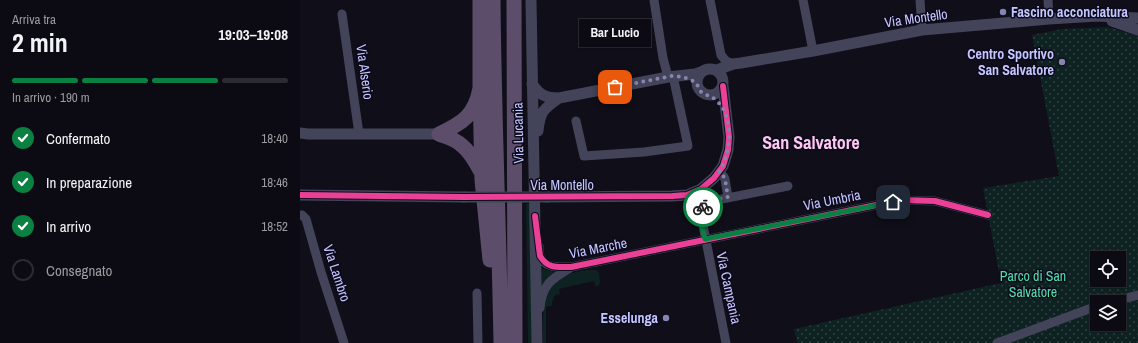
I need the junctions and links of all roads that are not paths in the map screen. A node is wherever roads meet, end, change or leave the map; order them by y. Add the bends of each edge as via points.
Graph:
1 (480, 0) edge
2 (493, 0) edge
3 (514, 0) edge
4 (531, 0) edge
5 (654, 0) edge
6 (710, 0) edge
7 (802, 0) edge
8 (920, 0) edge
9 (1048, 0) edge
10 (342, 14) dead end
11 (1097, 16) junction
12 (1138, 18) edge
13 (1049, 19) junction
14 (922, 30) junction
15 (1138, 30) edge
16 (813, 51) junction
17 (721, 55) junction
18 (737, 64) junction
19 (717, 70) junction
20 (701, 72) junction
21 (673, 76) junction
22 (532, 84) junction
23 (697, 84) junction
24 (723, 84) junction
25 (480, 88) junction
26 (709, 95) junction
27 (558, 98) junction
28 (726, 113) junction
29 (576, 121) dead end
30 (359, 134) junction
31 (438, 134) junction
32 (303, 135) edge
33 (482, 172) junction
34 (719, 172) junction
35 (534, 179) junction
36 (788, 186) dead end
37 (303, 195) edge
38 (728, 197) junction
39 (300, 215) edge
40 (988, 215) dead end
41 (535, 216) junction
42 (705, 239) junction
43 (571, 267) junction
44 (477, 294) dead end
45 (1138, 295) edge
46 (1126, 298) edge
47 (500, 302) junction
48 (1090, 309) edge
49 (344, 343) edge
50 (478, 343) edge
51 (501, 343) edge
52 (515, 343) edge
53 (537, 343) edge
54 (541, 343) edge
55 (726, 343) edge
56 (997, 343) edge

1 - 25 highway
2 - 47 highway
3 - 52 highway
4 - 22 street, Via Lucania
5 - 21 street via 663,58
6 - 17 street
7 - 16 street
8 - 14 street
9 - 13 street
10 - 30 street, Via Alserio
11 - 12 street, Via Montello
11 - 13 street, Via Montello
11 - 15 street, Via Montello
13 - 14 street, Via Montello
14 - 16 street, Via Montello
16 - 18 street, Via Montello
17 - 18 street via 726,62
17 - 19 street
18 - 19 street, Via Montello
18 - 24 street
19 - 20 street via 708,68
19 - 24 street via 722,74
20 - 21 street
20 - 23 street
21 - 23 street via 690,79
21 - 27 street
21 - 29 street via 688,146 584,156
22 - 27 street via 544,96
22 - 35 street, Via Lucania
23 - 26 street via 700,91
24 - 26 street via 717,93
24 - 28 street, Via Montello
25 - 31 highway via 478,99 465,119
25 - 33 highway
26 - 28 street via 717,100
27 - 35 street, Via Montello via 541,114
28 - 34 street, Via Montello via 728,150
30 - 31 street
30 - 32 street
31 - 33 highway via 454,140 463,147
33 - 47 highway via 490,259
34 - 37 street, Via Montello, bridge via 701,189 688,195 672,196
34 - 38 street via 725,179
35 - 41 street, Via Lucania
36 - 38 street
38 - 42 street, Via Campania via 703,206 701,215
39 - 49 street, Via Lambro via 306,219
40 - 42 street, Via Umbria via 935,201 901,200
41 - 43 street, Via Marche via 543,262 555,267
41 - 53 street, Via Lucania
42 - 43 street, Via Marche
42 - 55 street, Via Campania
43 - 54 street, Via Marche via 552,280 541,298
44 - 50 street
45 - 46 street
47 - 51 highway
48 - 56 street

